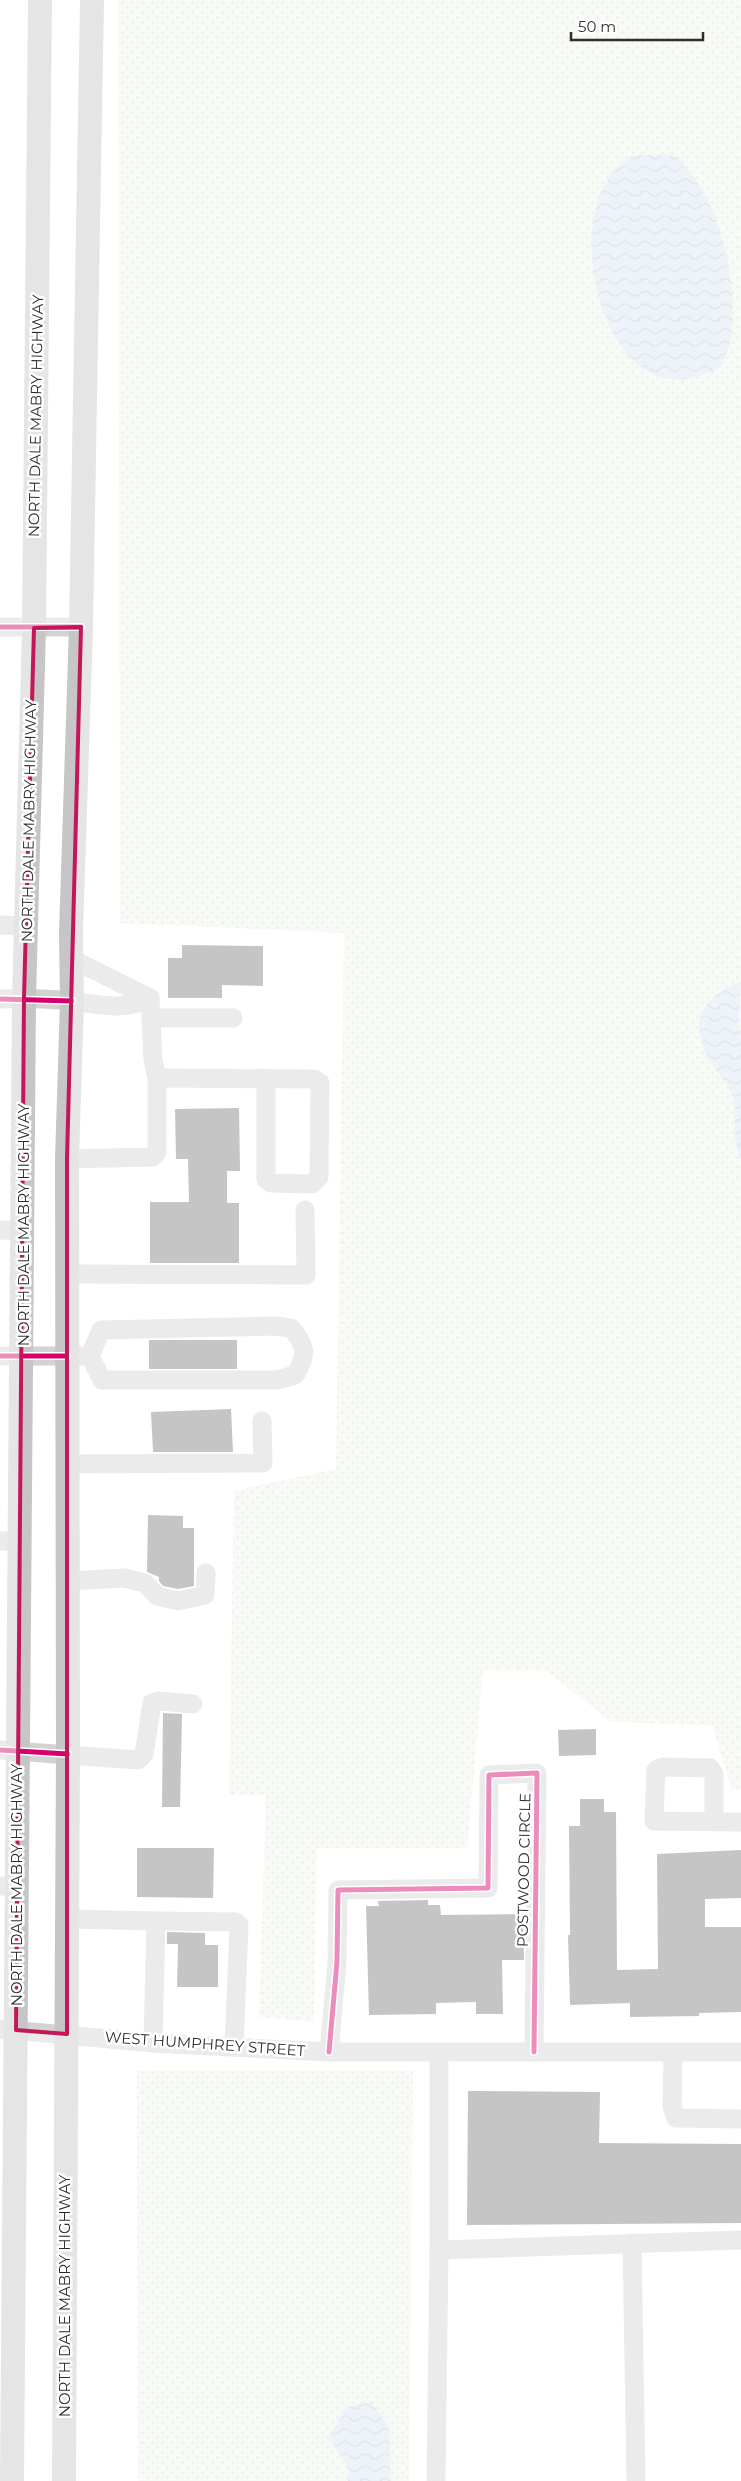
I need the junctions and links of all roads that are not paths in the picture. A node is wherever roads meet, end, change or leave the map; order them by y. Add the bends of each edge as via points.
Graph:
1 (40, 0) edge
2 (92, 0) edge
3 (0, 627) edge
4 (81, 627) junction
5 (34, 628) junction
6 (0, 925) edge
7 (26, 926) junction
8 (72, 959) junction
9 (24, 998) junction
10 (150, 998) junction
11 (0, 999) edge
12 (72, 1001) junction
13 (151, 1018) junction
14 (233, 1018) dead end
15 (157, 1078) junction
16 (266, 1079) junction
17 (67, 1159) junction
18 (304, 1210) dead end
19 (0, 1230) edge
20 (24, 1231) junction
21 (67, 1274) junction
22 (11, 1356) edge
23 (79, 1356) junction
24 (262, 1421) dead end
25 (68, 1464) junction
26 (11, 1541) edge
27 (206, 1573) dead end
28 (68, 1581) junction
29 (193, 1704) dead end
30 (9, 1750) edge
31 (68, 1754) junction
32 (714, 1822) junction
33 (741, 1822) edge
34 (8, 1886) edge
35 (67, 1919) junction
36 (156, 1921) junction
37 (8, 2030) edge
38 (67, 2034) junction
39 (153, 2042) junction
40 (234, 2047) junction
41 (329, 2052) junction
42 (439, 2052) junction
43 (534, 2052) junction
44 (674, 2052) junction
45 (741, 2052) edge
46 (7, 2108) edge
47 (741, 2119) edge
48 (7, 2158) edge
49 (7, 2220) edge
50 (741, 2240) edge
51 (632, 2243) junction
52 (439, 2250) junction
53 (7, 2274) edge
54 (6, 2324) edge
55 (6, 2406) edge
56 (12, 2481) edge
57 (64, 2481) edge
58 (436, 2481) edge
59 (636, 2481) edge

1 - 5 main road, NORTH DALE MABRY HIGHWAY
2 - 4 main road
3 - 5 street
4 - 5 street
4 - 8 main road, NORTH DALE MABRY HIGHWAY
5 - 7 main road, NORTH DALE MABRY HIGHWAY
6 - 7 street
7 - 9 main road, NORTH DALE MABRY HIGHWAY
8 - 10 street
8 - 12 main road, NORTH DALE MABRY HIGHWAY
9 - 11 street
9 - 12 street
9 - 20 main road, NORTH DALE MABRY HIGHWAY
10 - 12 street via 134,1006 97,1006
10 - 13 street
12 - 17 main road, NORTH DALE MABRY HIGHWAY
13 - 14 street
13 - 15 street
15 - 16 street
15 - 17 street via 157,1152 153,1157
16 - 16 street via 316,1079 320,1083 319,1177 312,1184 271,1184 266,1179
17 - 21 main road, NORTH DALE MABRY HIGHWAY
18 - 21 street via 306,1275
19 - 20 street
20 - 22 main road, NORTH DALE MABRY HIGHWAY
21 - 23 main road, NORTH DALE MABRY HIGHWAY
22 - 23 street
22 - 26 main road, NORTH DALE MABRY HIGHWAY
23 - 23 street via 101,1330 274,1326 291,1328 302,1341 304,1362 296,1375 277,1380 102,1380
23 - 25 main road, NORTH DALE MABRY HIGHWAY
24 - 25 street via 263,1463
25 - 28 main road, NORTH DALE MABRY HIGHWAY
26 - 30 main road, NORTH DALE MABRY HIGHWAY
27 - 28 street via 204,1594 178,1601 157,1596 144,1583 124,1578
28 - 31 main road, NORTH DALE MABRY HIGHWAY
29 - 31 street via 160,1701 152,1704 144,1754 138,1760
30 - 31 street
30 - 34 main road, NORTH DALE MABRY HIGHWAY
31 - 35 main road, NORTH DALE MABRY HIGHWAY
32 - 32 street via 654,1822 656,1770 662,1767 710,1768 714,1774
32 - 33 street
34 - 37 main road, NORTH DALE MABRY HIGHWAY
35 - 36 street
35 - 38 main road, NORTH DALE MABRY HIGHWAY
36 - 39 street
36 - 40 street via 236,1922 239,1925
37 - 38 street, WEST HUMPHREY STREET
37 - 46 main road, NORTH DALE MABRY HIGHWAY
38 - 39 street, WEST HUMPHREY STREET
38 - 57 main road, NORTH DALE MABRY HIGHWAY
39 - 40 street, WEST HUMPHREY STREET
40 - 41 street, WEST HUMPHREY STREET
41 - 42 street, WEST HUMPHREY STREET
41 - 43 street, POSTWOOD CIRCLE via 337,1962 338,1890 488,1888 489,1775 537,1773
42 - 43 street, WEST HUMPHREY STREET
42 - 52 street
43 - 44 street, WEST HUMPHREY STREET
44 - 45 street, WEST HUMPHREY STREET
44 - 47 street via 672,2106 676,2118
46 - 48 main road, NORTH DALE MABRY HIGHWAY
48 - 49 main road, NORTH DALE MABRY HIGHWAY
49 - 53 main road, NORTH DALE MABRY HIGHWAY
50 - 51 street
51 - 52 street
51 - 59 street
52 - 58 street
53 - 54 main road, NORTH DALE MABRY HIGHWAY
54 - 55 main road, NORTH DALE MABRY HIGHWAY
55 - 56 main road, NORTH DALE MABRY HIGHWAY

